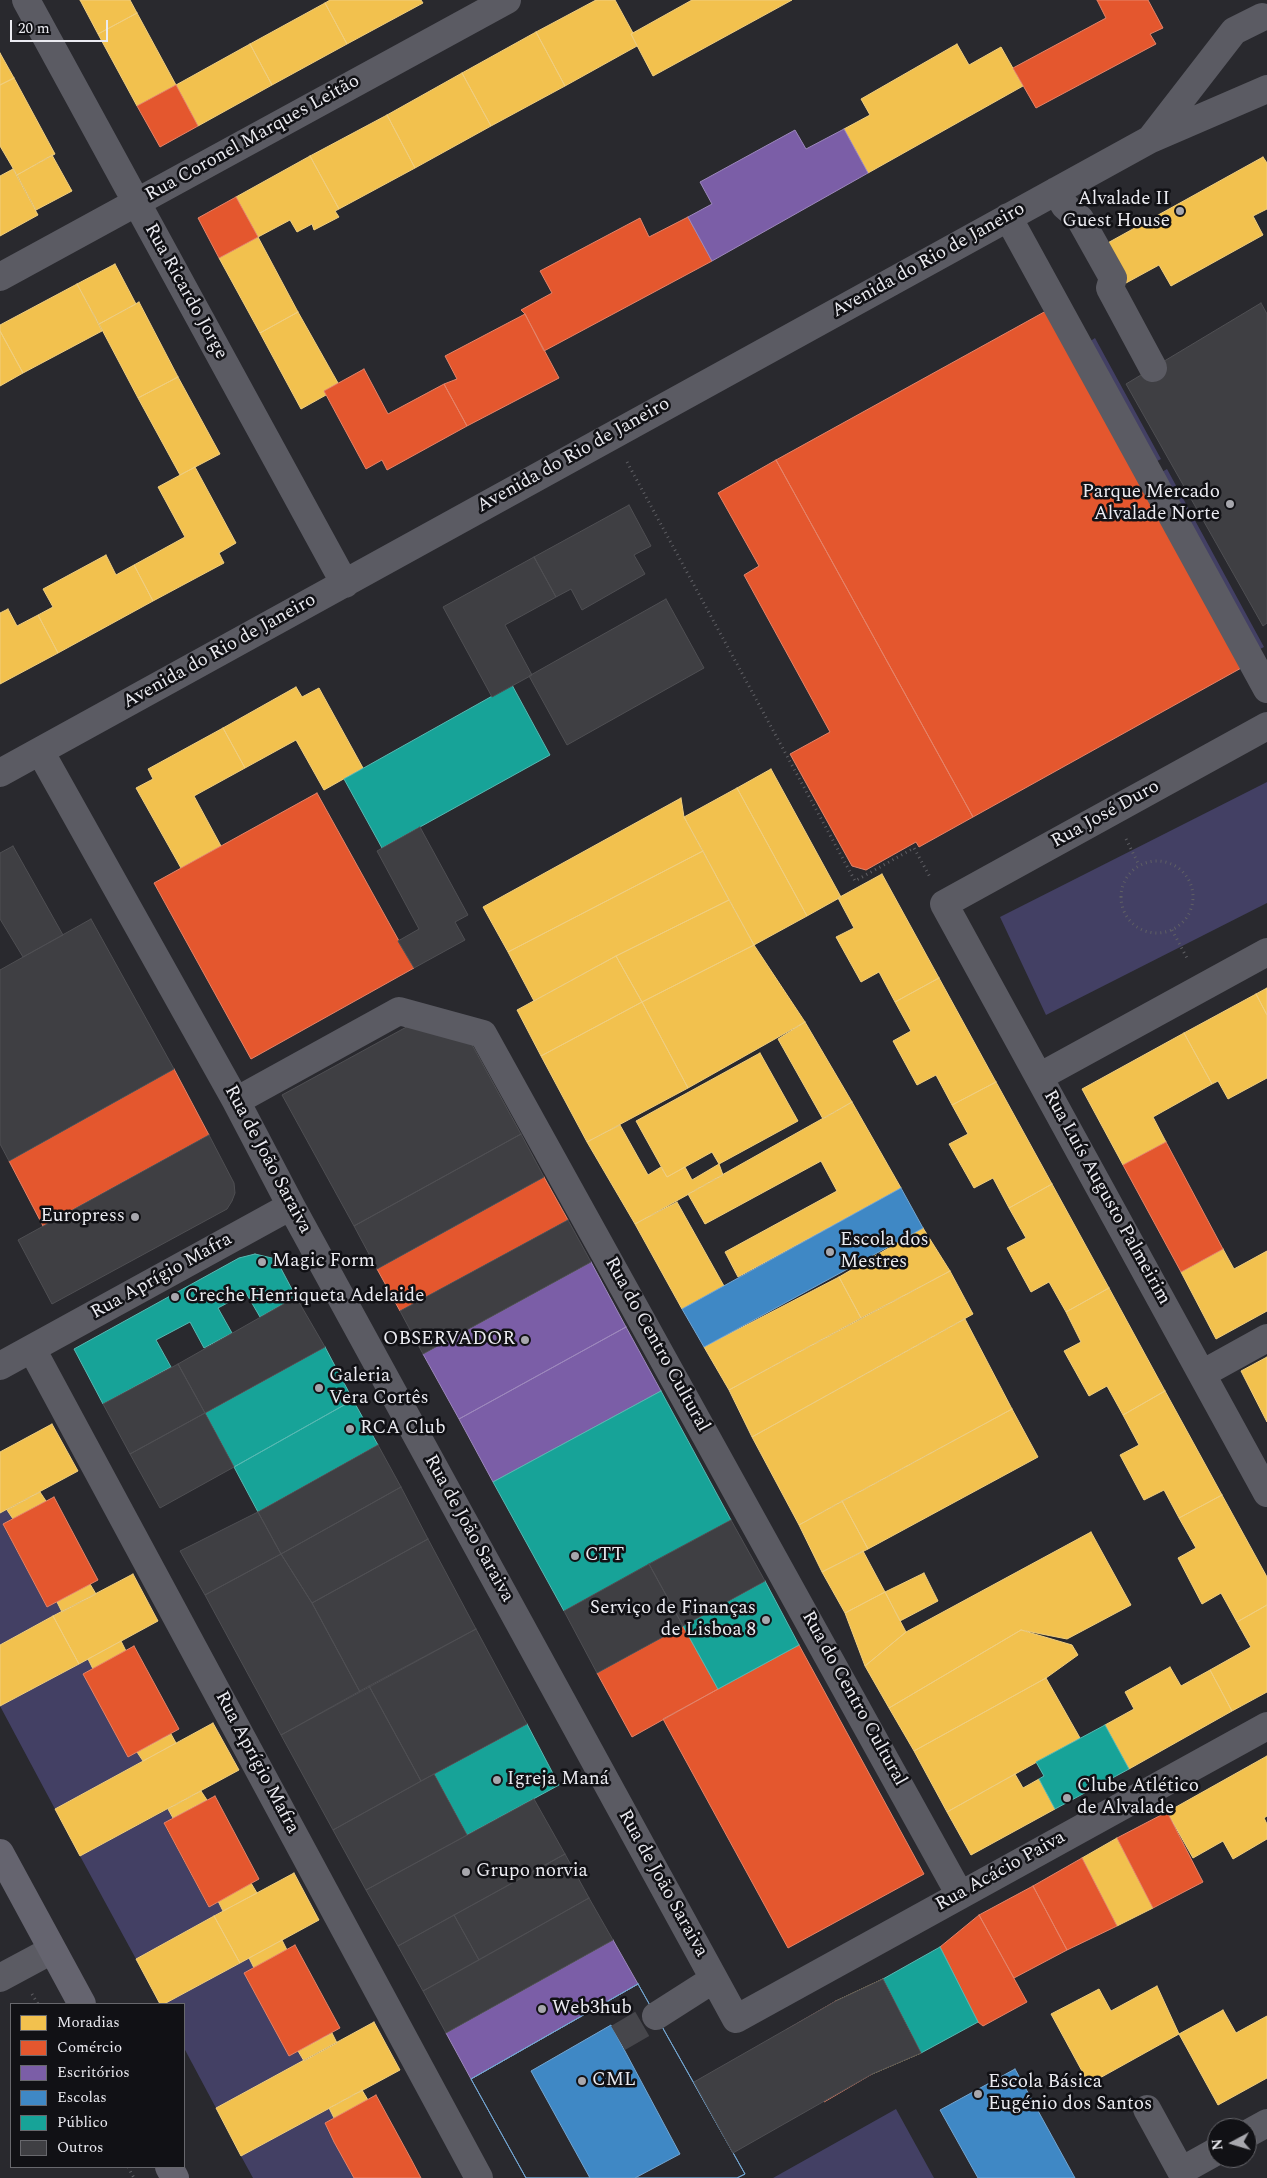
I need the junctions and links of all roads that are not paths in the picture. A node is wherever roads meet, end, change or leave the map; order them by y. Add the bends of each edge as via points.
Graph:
1 (26, 0) edge
2 (507, 0) edge
3 (1263, 16) edge
4 (1267, 89) edge
5 (1149, 140) junction
6 (1060, 198) junction
7 (137, 203) junction
8 (1008, 217) junction
9 (0, 277) edge
10 (1153, 368) dead end
11 (345, 584) junction
12 (1267, 689) edge
13 (1267, 726) edge
14 (40, 750) junction
15 (0, 773) edge
16 (944, 904) joint
17 (1267, 952) edge
18 (1039, 1077) junction
19 (236, 1101) junction
20 (291, 1206) junction
21 (1267, 1338) edge
22 (32, 1349) junction
23 (0, 1366) edge
24 (1202, 1374) junction
25 (1267, 1492) edge
26 (1267, 1726) edge
27 (0, 1853) edge
28 (960, 1895) junction
29 (52, 1950) junction
30 (0, 1978) edge
31 (714, 1979) junction
32 (81, 2003) edge
33 (656, 2016) tunnel mouth
34 (736, 2019) joint
35 (1147, 2108) dead end
36 (1207, 2157) edge
37 (479, 2178) edge

1 - 7 street, Rua Ricardo Jorge
2 - 7 street, Rua Coronel Marques Leitão
3 - 5 street, Avenida do Rio de Janeiro via 1234,31
4 - 5 street, Avenida do Rio de Janeiro
5 - 6 street, Avenida do Rio de Janeiro
6 - 8 street, Avenida do Rio de Janeiro
6 - 10 street via 1071,234 1099,285 1110,288
7 - 9 street, Rua Coronel Marques Leitão
7 - 11 street, Rua Ricardo Jorge
8 - 11 street, Avenida do Rio de Janeiro
8 - 12 street
11 - 14 street, Avenida do Rio de Janeiro
13 - 16 street, Rua José Duro
14 - 15 street, Avenida do Rio de Janeiro
14 - 19 street, Rua de João Saraiva
16 - 18 street, Rua Luís Augusto Palmeirim
17 - 18 street
18 - 24 street, Rua Luís Augusto Palmeirim
19 - 20 street, Rua de João Saraiva
19 - 28 street, Rua do Centro Cultural via 399,1011 483,1034
20 - 22 street, Rua Aprígio Mafra
20 - 31 street, Rua de João Saraiva
21 - 24 street
22 - 23 street, Rua Aprígio Mafra
22 - 37 street, Rua Aprígio Mafra
24 - 25 street, Rua Luís Augusto Palmeirim
26 - 28 street, Rua Acácio Paiva
27 - 29 main road
28 - 34 street, Rua Acácio Paiva
29 - 30 street
29 - 32 main road
31 - 33 street
31 - 34 street, Rua de João Saraiva
35 - 36 street via 1181,2171

